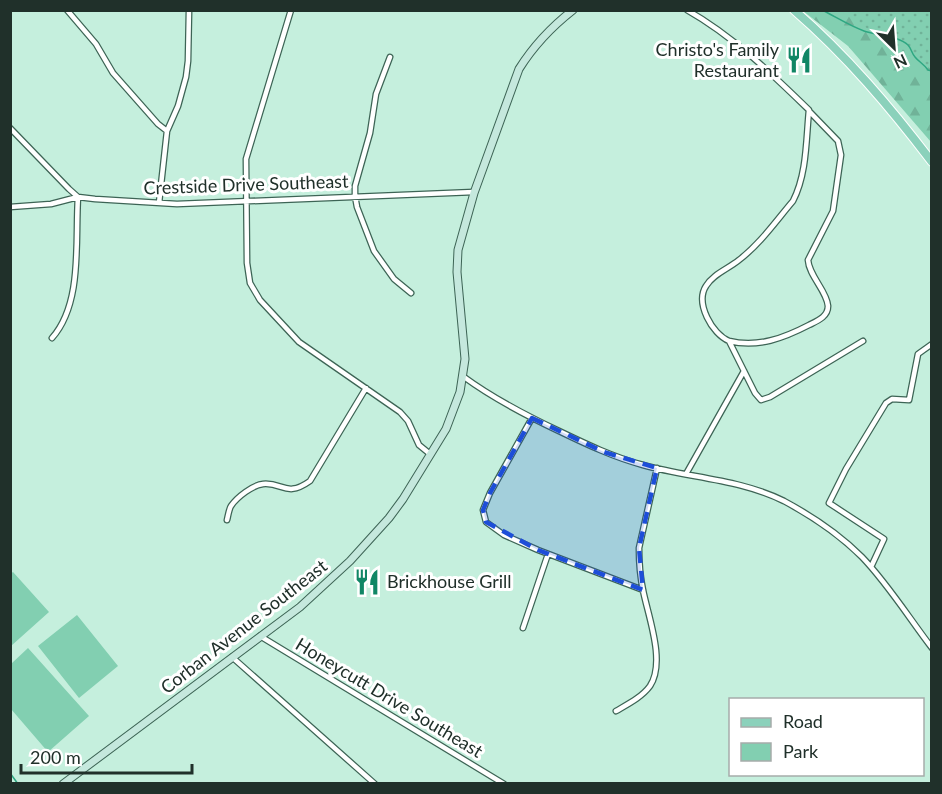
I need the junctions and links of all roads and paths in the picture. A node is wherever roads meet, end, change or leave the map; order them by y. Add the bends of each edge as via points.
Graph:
1 (67, 10) edge
2 (75, 10) edge
3 (189, 10) edge
4 (291, 10) edge
5 (573, 10) edge
6 (687, 10) edge
7 (794, 10) edge
8 (72, 17) junction
9 (390, 57) dead end
10 (809, 110) junction
11 (10, 128) edge
12 (167, 131) junction
13 (932, 162) edge
14 (474, 192) junction
15 (78, 196) junction
16 (355, 196) junction
17 (246, 200) junction
18 (159, 203) junction
19 (10, 207) edge
20 (411, 293) dead end
21 (52, 338) dead end
22 (729, 341) junction
23 (863, 341) dead end
24 (932, 344) edge
25 (744, 371) junction
26 (464, 377) junction
27 (366, 388) junction
28 (532, 418) junction
29 (430, 454) junction
30 (657, 468) junction
31 (686, 474) junction
32 (227, 520) dead end
33 (548, 554) junction
34 (871, 567) junction
35 (643, 590) junction
36 (524, 628) dead end
37 (260, 636) junction
38 (932, 648) edge
39 (232, 657) junction
40 (616, 711) dead end
41 (63, 783) edge
42 (375, 783) edge
43 (504, 783) edge

1 - 8 street
2 - 8 street
3 - 12 street via 186,77
4 - 17 street via 246,159
5 - 14 main road, Corban Avenue Southeast via 541,38 519,69
6 - 10 street via 725,35
7 - 13 main road via 870,84
8 - 12 street via 113,73
9 - 16 street via 376,94
10 - 22 street via 802,178 793,201 753,247 712,279 703,293 705,312 714,328
10 - 22 street via 838,141 841,155 833,211 808,260 828,309 822,318 781,339
11 - 15 street
12 - 18 street
14 - 16 street, Crestside Drive Southeast
14 - 26 main road, Corban Avenue Southeast via 457,260
15 - 18 street, Crestside Drive Southeast
15 - 19 street via 51,204
15 - 21 street via 77,267 61,329
16 - 17 street, Crestside Drive Southeast
16 - 20 street via 374,251 394,279
17 - 18 street, Crestside Drive Southeast
17 - 27 street via 247,263 252,289 299,342
22 - 25 street
23 - 25 street via 765,399 755,393
24 - 34 street via 918,354 909,400 892,399 886,403 829,503 884,539
25 - 31 street
26 - 28 street via 493,398
26 - 29 main road, Corban Avenue Southeast via 446,429
27 - 29 street via 400,412 418,444
27 - 32 street via 310,481 294,489 257,486 231,507
28 - 30 street via 604,452
28 - 33 street via 490,493 483,515 496,530
29 - 37 main road, Corban Avenue Southeast via 403,499 364,546 300,607
30 - 31 street
30 - 35 street via 639,548
31 - 34 street via 731,482 785,502 836,535
33 - 35 street
33 - 36 street
34 - 38 street
35 - 40 street via 655,644 656,670 646,691
37 - 39 main road, Corban Avenue Southeast
37 - 43 street, Honeycutt Drive Southeast
39 - 41 main road, Corban Avenue Southeast
39 - 42 street

